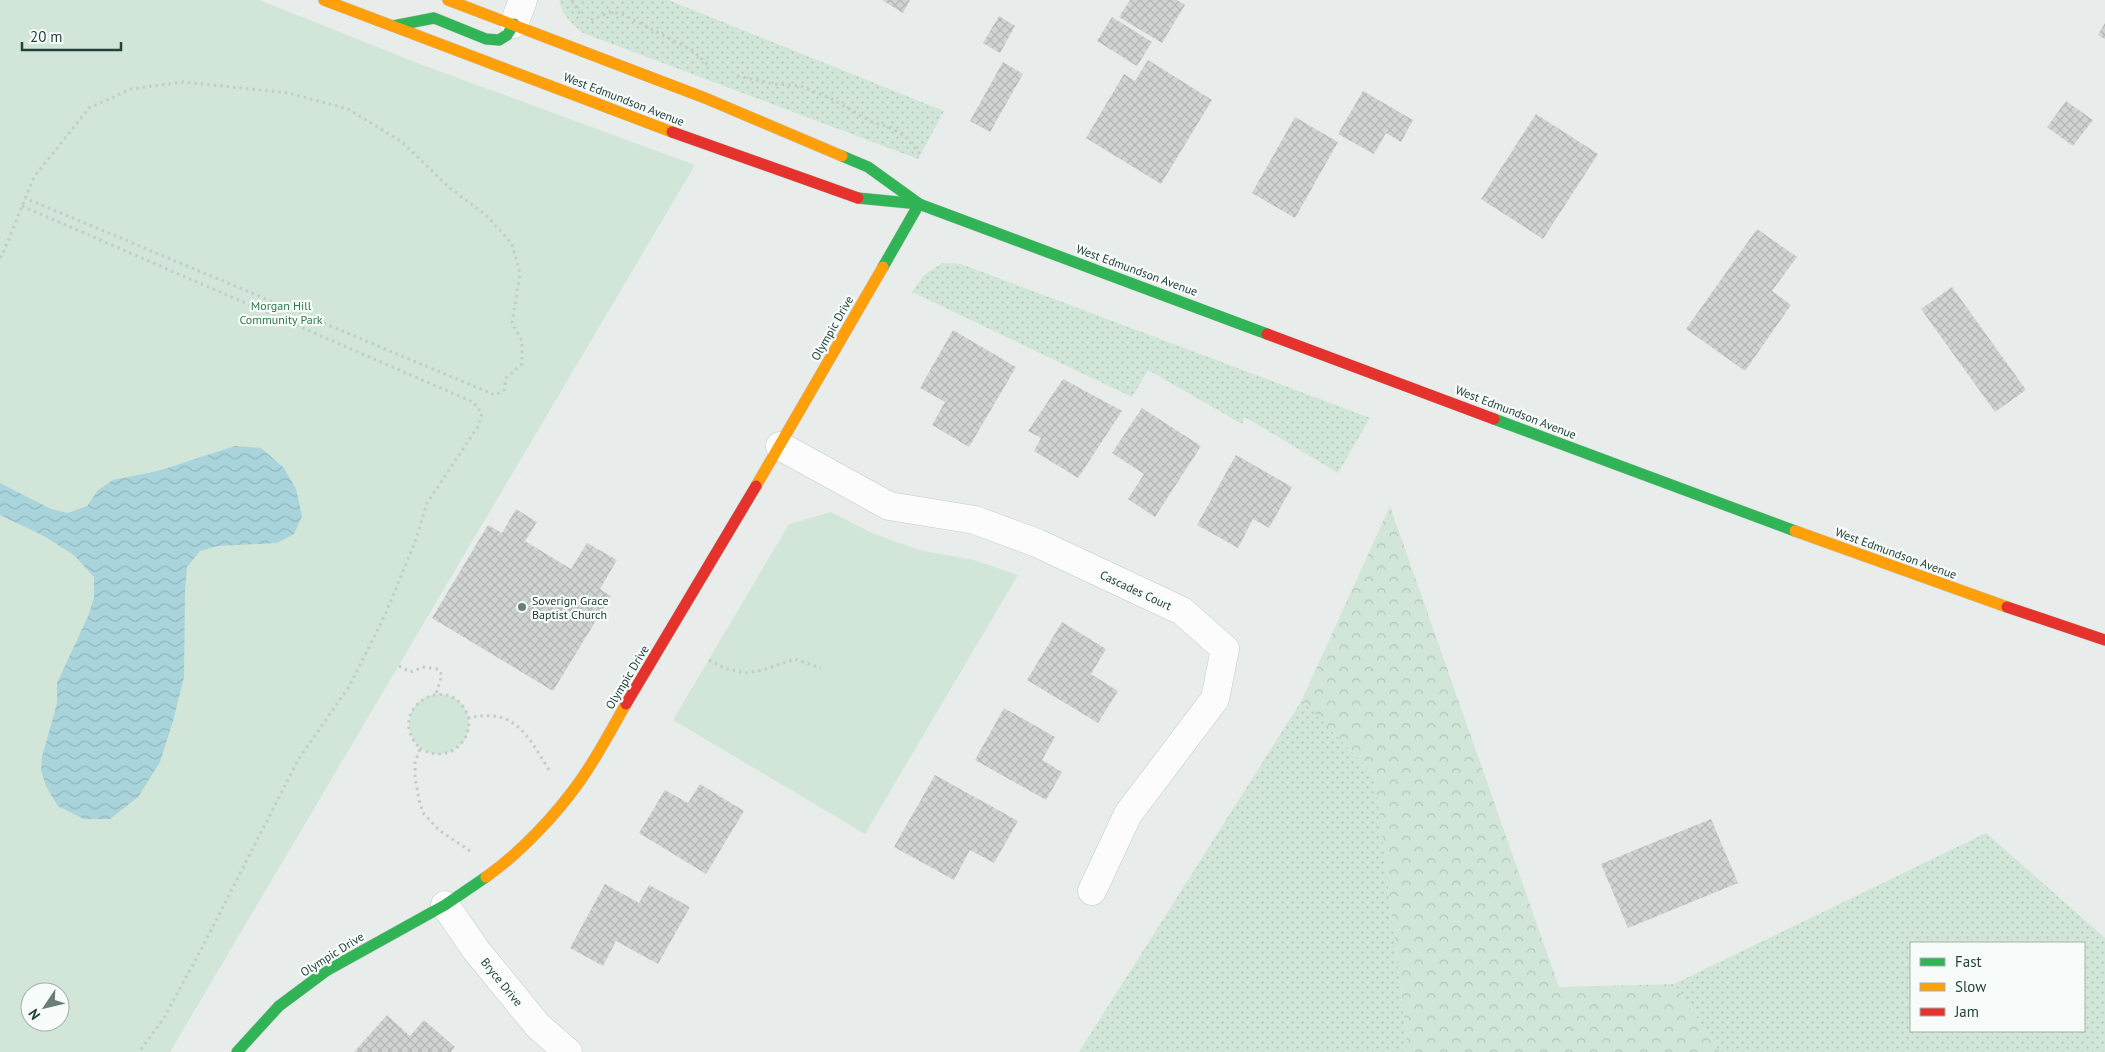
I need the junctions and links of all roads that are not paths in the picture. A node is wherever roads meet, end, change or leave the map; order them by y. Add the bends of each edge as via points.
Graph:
1 (324, 0) edge
2 (448, 0) edge
3 (519, 12) edge
4 (392, 26) junction
5 (919, 204) junction
6 (780, 446) junction
7 (2105, 640) edge
8 (1092, 891) dead end
9 (445, 905) junction
10 (237, 1052) edge
11 (568, 1052) edge

1 - 4 street, West Edmundson Avenue
2 - 3 street, West Edmundson Avenue
3 - 4 street via 507,35 499,40 486,39 434,18
3 - 5 street, West Edmundson Avenue via 705,98 868,167
4 - 5 street, West Edmundson Avenue via 854,198
5 - 6 street, Olympic Drive
5 - 7 street, West Edmundson Avenue via 1955,590
6 - 8 street, Cascades Court via 889,506 974,520 1046,547 1182,611 1225,649 1215,698 1128,814
6 - 9 street, Olympic Drive via 580,780 540,829 497,869
9 - 10 street, Olympic Drive via 326,971 279,1006
9 - 11 street, Bryce Drive via 476,950 538,1026

